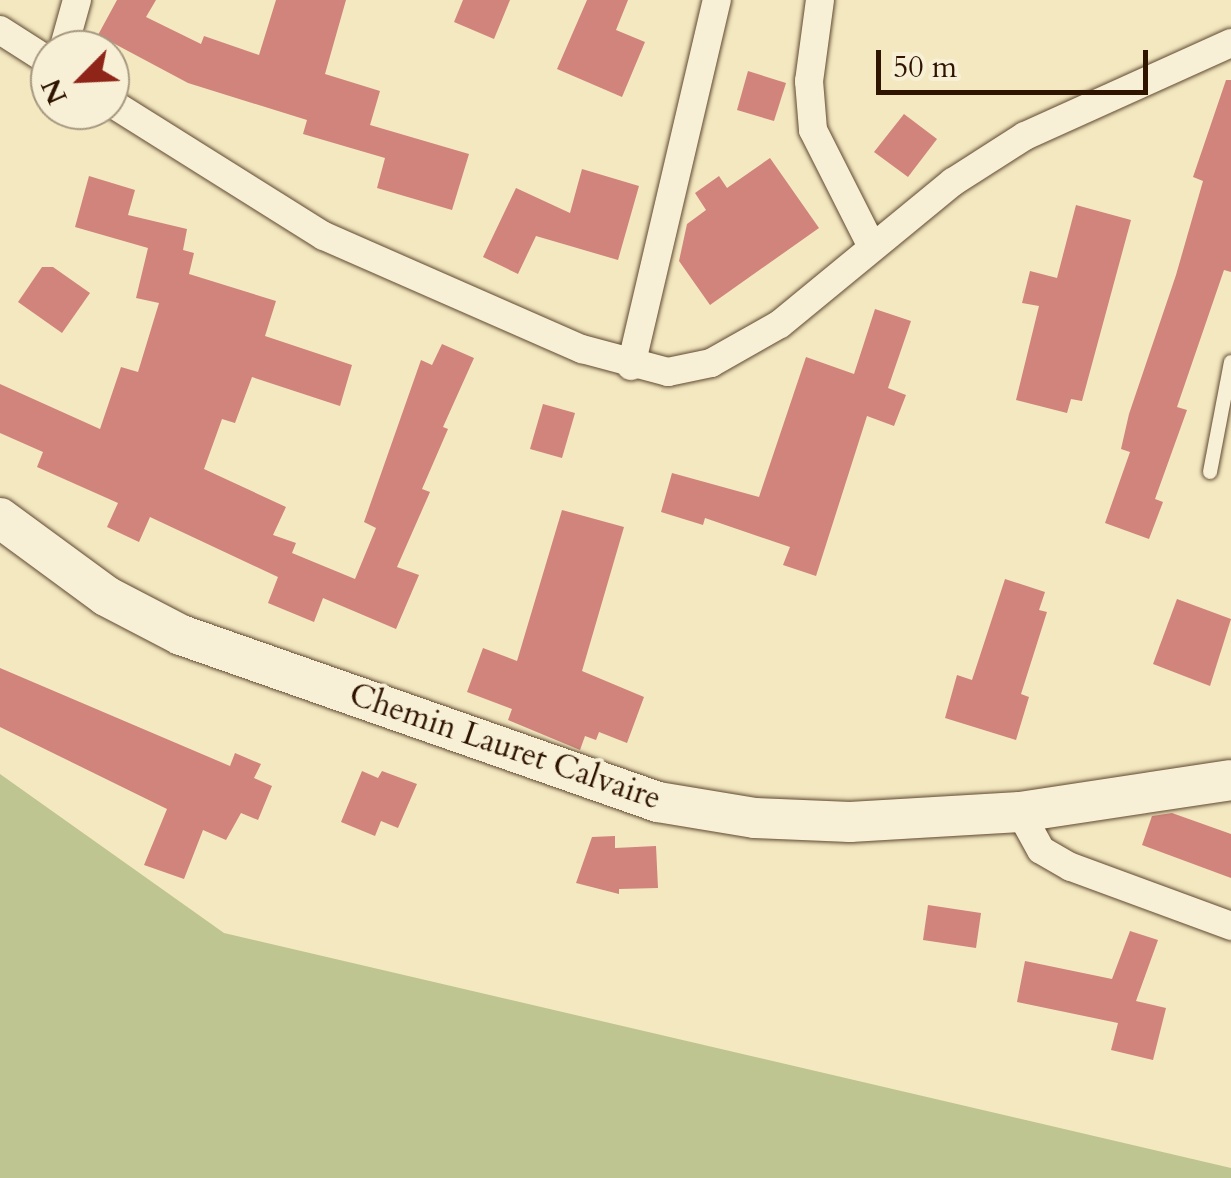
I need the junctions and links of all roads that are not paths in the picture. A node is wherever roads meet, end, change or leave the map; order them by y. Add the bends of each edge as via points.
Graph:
1 (77, 0) edge
2 (717, 0) edge
3 (820, 0) edge
4 (0, 30) edge
5 (68, 30) edge
6 (1231, 43) edge
7 (30, 49) edge
8 (130, 115) edge
9 (872, 247) junction
10 (1231, 362) edge
11 (632, 366) junction
12 (1210, 472) dead end
13 (0, 518) edge
14 (1231, 780) edge
15 (1020, 812) junction
16 (1231, 926) edge

1 - 5 street
2 - 11 street
3 - 9 street via 808,81 813,130
4 - 7 street
6 - 9 street via 1025,136
8 - 11 street via 324,236
9 - 11 street via 780,324 711,362 668,372
10 - 12 lane
13 - 15 main road, Chemin Lauret Calvaire via 106,596 181,635 658,802 755,818 850,822
14 - 15 main road, Chemin Lauret Calvaire
15 - 16 street via 1042,850 1071,867

